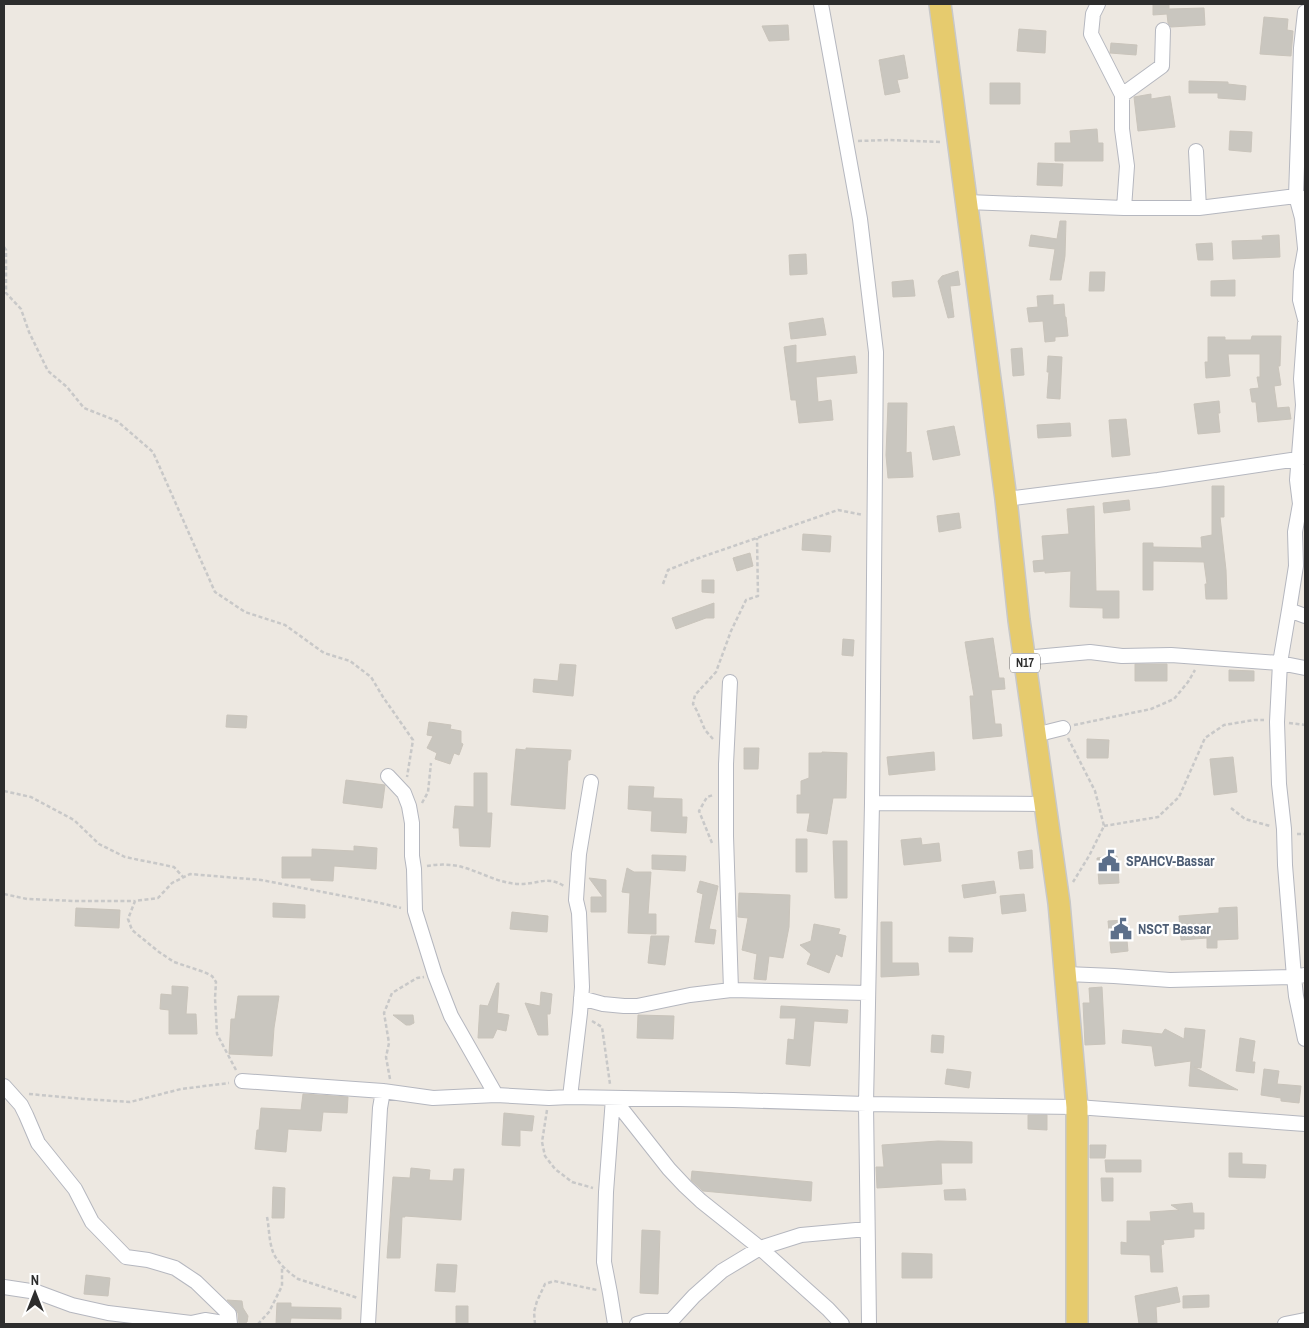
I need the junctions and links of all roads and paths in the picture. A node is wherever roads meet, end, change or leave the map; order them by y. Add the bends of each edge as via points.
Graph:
1 (821, 4) edge
2 (940, 4) edge
3 (1098, 4) edge
4 (1305, 12) edge
5 (1163, 30) dead end
6 (1122, 95) junction
7 (846, 141) junction
8 (959, 142) junction
9 (1196, 151) dead end
10 (1301, 197) edge
11 (967, 202) junction
12 (1124, 208) junction
13 (1199, 208) junction
14 (4, 247) edge
15 (1305, 249) edge
16 (1305, 321) edge
17 (1302, 458) edge
18 (1006, 499) junction
19 (874, 517) junction
20 (1300, 530) edge
21 (757, 538) junction
22 (663, 584) dead end
23 (1290, 610) junction
24 (1305, 616) edge
25 (1201, 657) junction
26 (1024, 658) junction
27 (1280, 663) junction
28 (1305, 668) edge
29 (730, 682) dead end
30 (1277, 722) junction
31 (1305, 725) edge
32 (1063, 728) junction
33 (1035, 735) junction
34 (431, 763) dead end
35 (726, 764) junction
36 (388, 776) dead end
37 (591, 782) dead end
38 (726, 790) junction
39 (4, 791) edge
40 (404, 793) junction
41 (872, 803) junction
42 (1044, 804) junction
43 (1231, 808) dead end
44 (699, 811) dead end
45 (412, 823) junction
46 (1104, 826) junction
47 (1284, 830) junction
48 (1305, 834) edge
49 (414, 869) junction
50 (183, 877) junction
51 (4, 894) edge
52 (576, 900) junction
53 (135, 901) junction
54 (1059, 903) junction
55 (415, 911) junction
56 (1066, 974) junction
57 (435, 975) junction
58 (1299, 976) edge
59 (731, 990) junction
60 (868, 992) junction
61 (581, 998) junction
62 (580, 1013) junction
63 (1305, 1039) edge
64 (242, 1081) junction
65 (4, 1086) edge
66 (388, 1092) junction
67 (22, 1093) dead end
68 (496, 1095) junction
69 (570, 1097) junction
70 (549, 1098) junction
71 (613, 1098) junction
72 (866, 1104) junction
73 (1077, 1107) junction
74 (1305, 1124) edge
75 (606, 1192) junction
76 (268, 1217) dead end
77 (867, 1229) junction
78 (760, 1248) junction
79 (282, 1265) junction
80 (4, 1287) edge
81 (610, 1293) junction
82 (369, 1301) junction
83 (108, 1313) junction
84 (1305, 1320) edge
85 (669, 1323) edge
86 (99, 1324) edge
87 (230, 1324) edge
88 (258, 1324) edge
89 (368, 1324) edge
90 (535, 1324) edge
91 (614, 1324) edge
92 (637, 1324) edge
93 (842, 1324) edge
94 (869, 1324) edge
95 (1077, 1324) edge
96 (1285, 1324) edge

1 - 7 street
2 - 8 main road, N17
3 - 6 street via 1093,14 1091,34
4 - 10 street via 1301,48
5 - 6 street via 1162,66
6 - 12 street via 1127,166
7 - 8 path
7 - 19 street via 860,219 876,352
8 - 11 main road, N17
9 - 13 street
10 - 13 street
10 - 15 street
11 - 12 street
11 - 18 main road, N17
12 - 13 street
14 - 40 path via 6,293 21,309 48,371 84,408 117,421 153,452 215,592 245,612 285,625 324,653 350,661 371,677 413,740
15 - 16 street via 1300,300
16 - 17 street via 1301,379
17 - 18 street
17 - 20 street via 1297,480
18 - 26 main road, N17
19 - 21 path via 838,510
19 - 41 street
20 - 23 street
21 - 22 path via 668,570
21 - 35 path via 758,596 746,600 716,672 695,695 693,704 705,730 718,744
23 - 24 street
23 - 27 street
25 - 26 street via 1122,656 1090,652
25 - 27 street
25 - 32 path via 1188,682 1174,699 1151,709
26 - 33 main road, N17
27 - 28 street
27 - 30 street
29 - 35 street
30 - 31 path
30 - 46 path via 1254,720 1224,725 1205,738 1179,797 1158,817
30 - 47 street
32 - 33 street
32 - 46 path via 1095,791
33 - 42 main road, N17
34 - 45 path via 428,792
35 - 38 street
36 - 40 street
37 - 52 street via 579,854
38 - 44 path via 706,797
38 - 59 street
39 - 50 path via 31,797 74,820 99,844 125,857 174,867
40 - 45 street
41 - 42 street
41 - 60 street
42 - 54 main road, N17
43 - 47 path via 1245,818
45 - 49 street
46 - 54 path
47 - 48 path
47 - 58 street via 1285,866
49 - 52 path via 438,864 461,866 508,883 533,884 546,880 563,884
49 - 55 street
50 - 53 path via 158,898
50 - 55 path via 190,874 261,880
51 - 53 path via 27,900
52 - 61 street
53 - 64 path via 128,919 132,930 174,962 204,972 216,982 217,1034
54 - 56 main road, N17
55 - 57 street
56 - 58 street via 1170,980
56 - 73 main road, N17
57 - 66 path via 417,978 392,993 384,1013 389,1043 386,1057
57 - 68 street via 451,1016
58 - 63 street via 1296,996
59 - 60 street
59 - 61 street via 637,1006
60 - 72 street
61 - 62 street
62 - 69 street
62 - 71 path via 602,1027
64 - 66 street
64 - 67 path via 181,1089 130,1102
65 - 87 street via 26,1115 38,1143 75,1189 92,1222 126,1257 175,1268 196,1282 229,1314
66 - 68 street via 432,1098
66 - 82 street via 380,1108
68 - 70 street
69 - 70 street
69 - 71 street
70 - 75 path via 542,1142 545,1156 572,1182
71 - 72 street
71 - 75 street
71 - 78 street via 674,1175
72 - 73 street
72 - 77 street
73 - 74 street
73 - 95 main road, N17
75 - 81 street via 604,1262
76 - 79 path via 272,1250
77 - 78 street via 801,1235
77 - 94 street
78 - 85 street via 722,1271
78 - 93 street
79 - 82 path via 298,1279
79 - 88 path via 282,1286 269,1312
80 - 83 street via 37,1292 72,1305
81 - 90 path via 554,1281 546,1284 537,1301
81 - 91 street
82 - 89 street
83 - 86 street
83 - 87 street via 191,1323 205,1320
84 - 96 street
85 - 92 street via 647,1321

